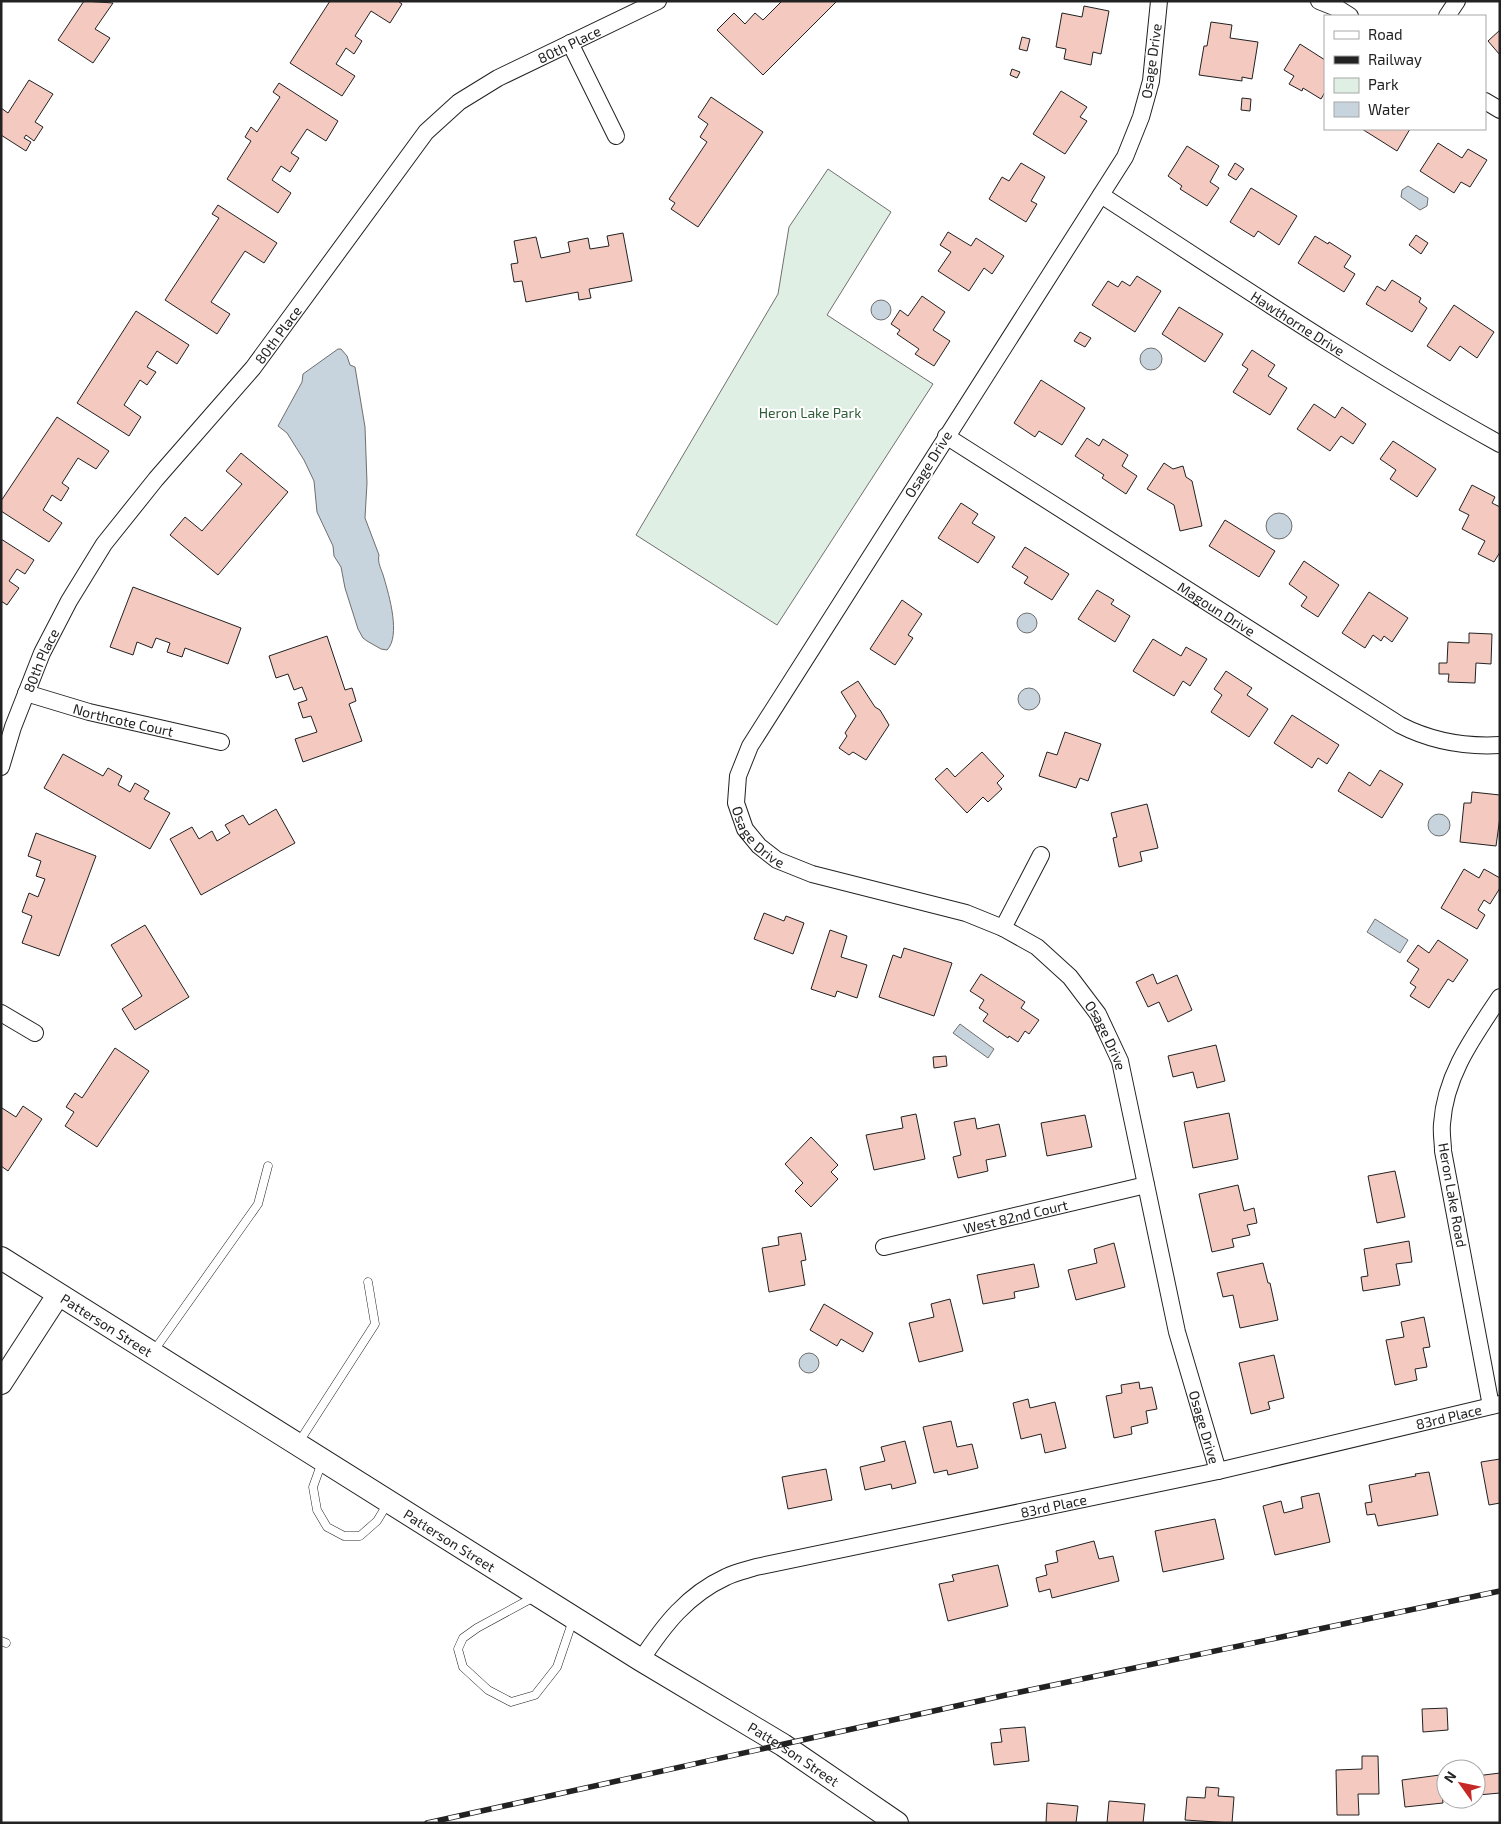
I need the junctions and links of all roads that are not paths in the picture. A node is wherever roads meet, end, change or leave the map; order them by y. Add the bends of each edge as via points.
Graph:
1 (658, 1) edge
2 (1159, 1) edge
3 (1319, 1) edge
4 (1457, 1) edge
5 (1348, 15) edge
6 (1449, 15) edge
7 (570, 43) junction
8 (1486, 102) edge
9 (1500, 110) edge
10 (616, 136) dead end
11 (1101, 195) junction
12 (946, 436) junction
13 (1500, 444) edge
14 (26, 693) junction
15 (221, 742) dead end
16 (1500, 745) edge
17 (1, 767) edge
18 (1041, 855) dead end
19 (1003, 928) junction
20 (1500, 996) edge
21 (1, 1013) edge
22 (36, 1033) dead end
23 (268, 1166) dead end
24 (1146, 1185) junction
25 (884, 1247) dead end
26 (1, 1258) edge
27 (368, 1282) dead end
28 (58, 1295) junction
29 (152, 1354) junction
30 (1, 1383) edge
31 (1496, 1405) edge
32 (298, 1444) junction
33 (323, 1460) junction
34 (1218, 1471) junction
35 (389, 1502) junction
36 (537, 1595) junction
37 (573, 1618) junction
38 (641, 1660) junction
39 (897, 1823) edge

1 - 7 street, 80th Place
2 - 11 street, Osage Drive via 1151,81 1141,117 1125,157
3 - 5 street
4 - 6 street
7 - 10 street
7 - 14 street, 80th Place via 498,78 459,102 426,132 253,368 104,544 69,601
8 - 9 street
11 - 12 street, Osage Drive
11 - 13 street, Hawthorne Drive via 1274,307
12 - 16 street, Magoun Drive via 1400,726 1440,741
12 - 19 street, Osage Drive via 750,746 738,776 736,803 745,829 777,860 812,874 966,913
14 - 15 street, Northcote Court via 89,712
14 - 17 street, 80th Place
18 - 19 street
19 - 24 street, Osage Drive via 1037,947 1070,977 1098,1014 1120,1061
20 - 31 street, Heron Lake Road via 1456,1068 1446,1094 1442,1125 1444,1151
21 - 22 street
23 - 29 lane via 258,1204
24 - 25 street, West 82nd Court
24 - 34 street, Osage Drive via 1177,1332
26 - 28 street, Patterson Street
27 - 32 lane via 375,1324
28 - 29 street, Patterson Street
28 - 30 street
29 - 32 street, Patterson Street
31 - 34 street, 83rd Place
32 - 33 street, Patterson Street
33 - 35 street, Patterson Street
33 - 35 lane via 314,1487 317,1510 327,1526 344,1536 360,1536 377,1521
34 - 38 street, 83rd Place via 727,1576 684,1604
35 - 36 street, Patterson Street
36 - 37 street, Patterson Street
36 - 37 lane via 463,1638 458,1649 463,1667 488,1690 511,1702 535,1695 557,1667
37 - 38 street, Patterson Street
38 - 39 street, Patterson Street via 783,1745

